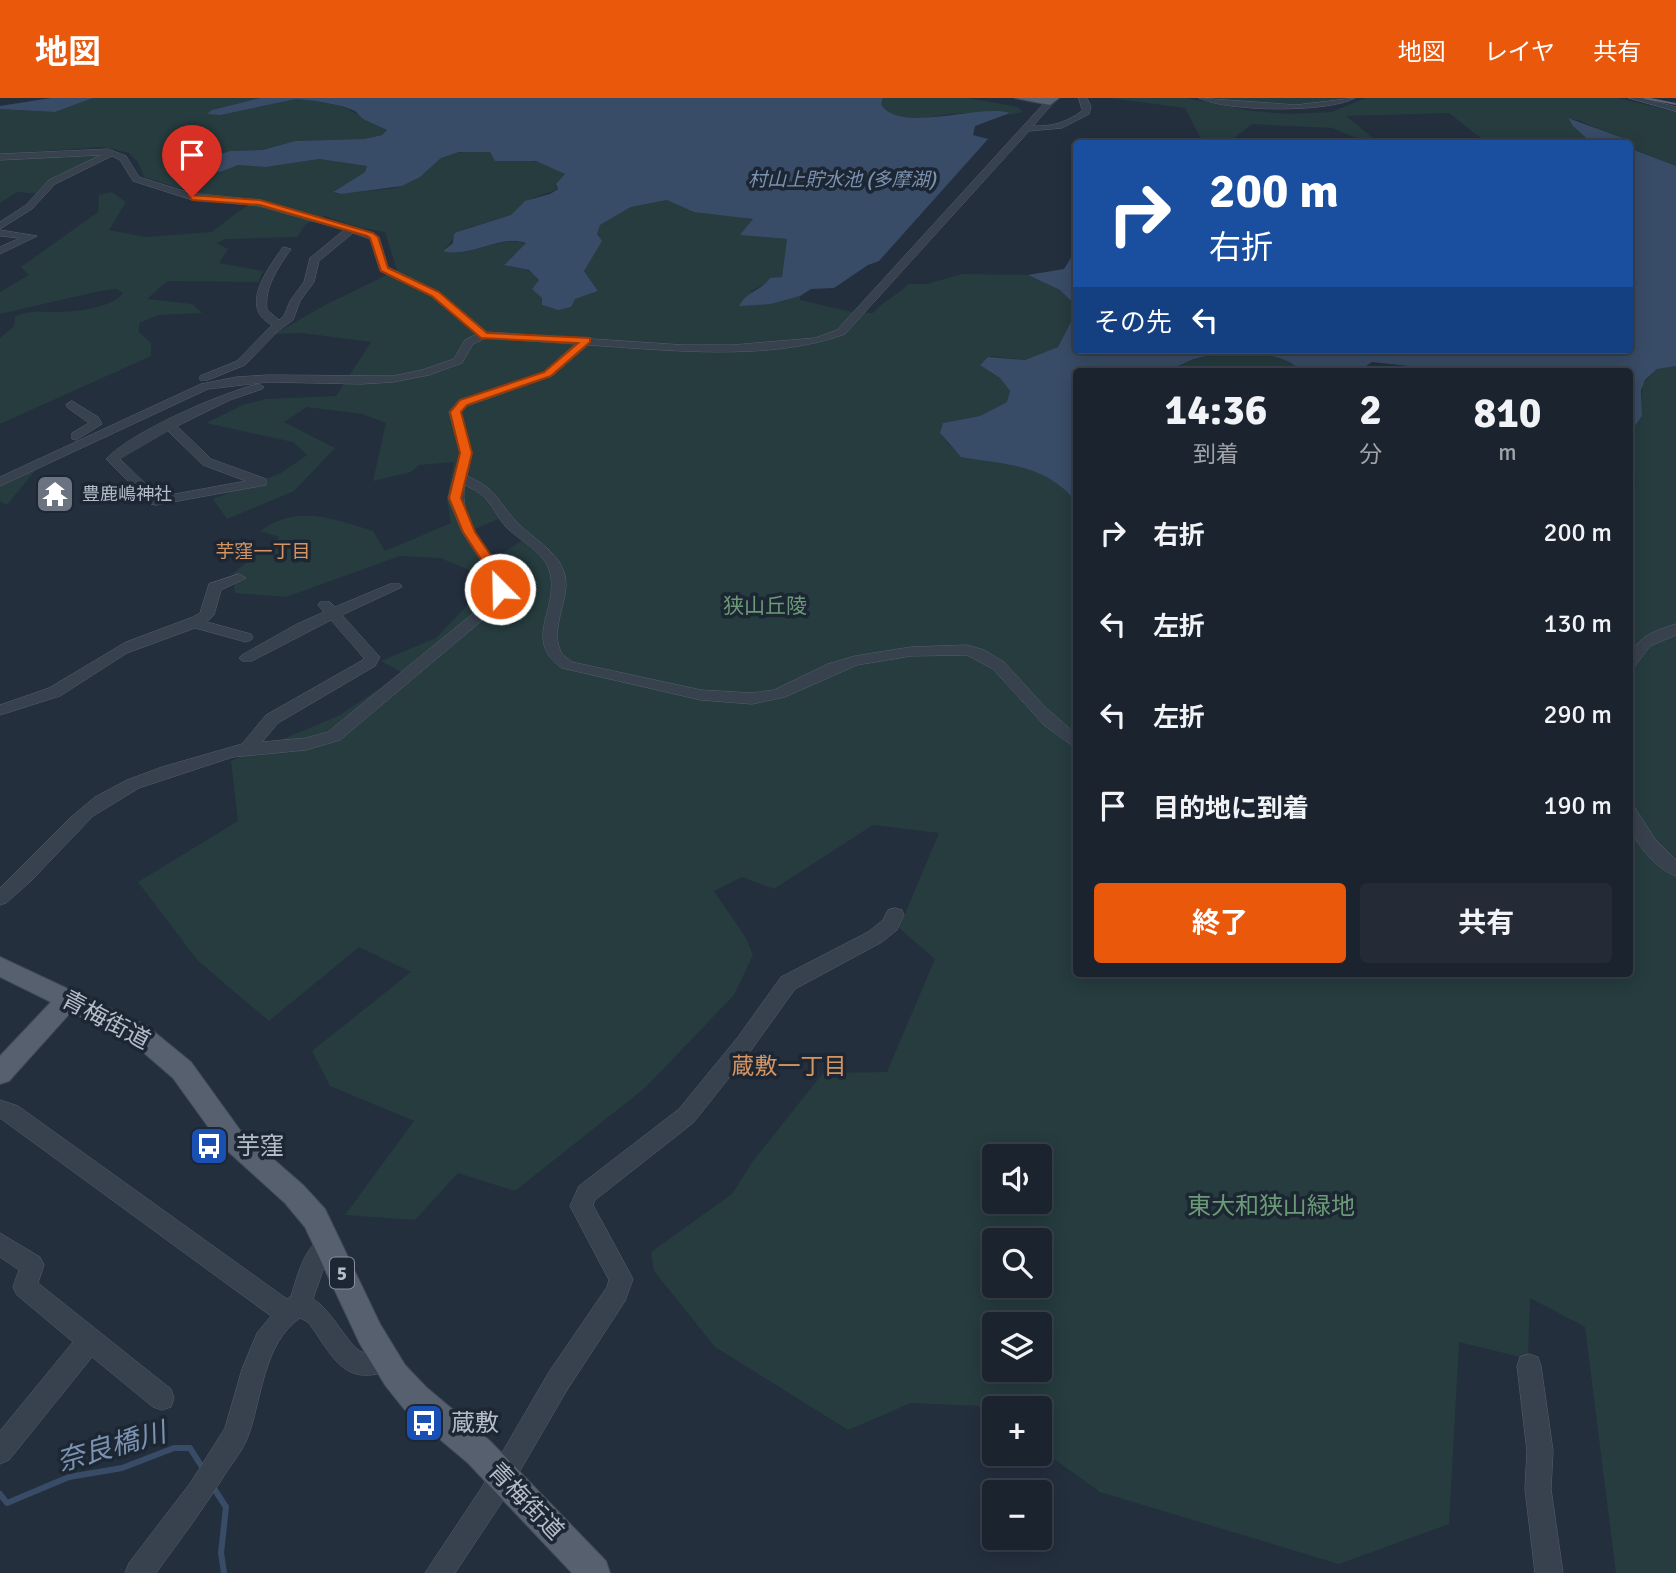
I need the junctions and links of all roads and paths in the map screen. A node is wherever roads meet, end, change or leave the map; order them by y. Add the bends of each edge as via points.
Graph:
1 (1020, 98) edge
2 (1083, 98) edge
3 (1203, 98) edge
4 (1351, 98) edge
5 (1633, 98) edge
6 (1052, 100) edge
7 (1676, 110) edge
8 (1028, 128) junction
9 (113, 152) junction
10 (0, 156) edge
11 (0, 226) edge
12 (351, 230) junction
13 (0, 233) edge
14 (286, 249) dead end
15 (0, 251) edge
16 (279, 325) junction
17 (484, 335) junction
18 (587, 340) junction
19 (292, 381) junction
20 (72, 405) dead end
21 (170, 426) junction
22 (79, 445) junction
23 (66, 452) junction
24 (460, 478) junction
25 (0, 482) edge
26 (239, 578) dead end
27 (395, 587) dead end
28 (329, 609) junction
29 (195, 623) junction
30 (1676, 629) edge
31 (246, 637) dead end
32 (247, 659) dead end
33 (1633, 659) edge
34 (0, 710) edge
35 (1073, 740) edge
36 (249, 747) junction
37 (1633, 819) edge
38 (1676, 869) edge
39 (0, 898) edge
40 (895, 915) dead end
41 (0, 966) edge
42 (68, 999) junction
43 (0, 1073) edge
44 (0, 1109) edge
45 (329, 1244) junction
46 (4, 1252) edge
47 (293, 1309) junction
48 (91, 1339) junction
49 (384, 1360) junction
50 (1529, 1366) dead end
51 (162, 1398) dead end
52 (0, 1451) edge
53 (502, 1475) junction
54 (139, 1573) edge
55 (439, 1573) edge
56 (594, 1573) edge
57 (1549, 1573) edge

1 - 6 main road
2 - 8 street via 1086,111 1061,127
3 - 4 street via 1299,109
5 - 7 street
6 - 8 street
8 - 18 street via 841,332 810,342 733,348
9 - 10 street
9 - 11 street via 52,182 29,207
9 - 12 street via 128,163 138,180 189,197 260,202
12 - 16 street via 314,260 309,282 291,316
12 - 17 street via 374,237 381,267 435,294
13 - 15 street via 32,236
14 - 16 street via 262,287 265,315
16 - 22 street via 241,363 134,411 91,433
17 - 18 street
17 - 19 street via 469,342 458,361 408,378
18 - 24 street via 548,374 458,407 455,417 466,453
19 - 21 street via 244,389
19 - 22 street via 205,386
20 - 23 street via 96,425 68,442
21 - 21 street via 112,459 156,501 261,482 207,462
22 - 23 street
23 - 25 street
24 - 35 street via 492,498 508,521 556,568 559,578 550,643 558,660 569,665 692,695 752,699 787,691 859,660 968,650 989,659 1046,719
24 - 36 street via 455,498 469,532 500,579 494,599 471,624 334,736 314,744
26 - 29 street via 214,587 207,615
27 - 28 street
28 - 32 street
28 - 36 street via 372,657 370,663 272,719
29 - 31 street
29 - 34 street via 129,646 62,688
30 - 33 street via 1645,643
36 - 39 street via 188,764 105,800
37 - 38 street via 1650,847
40 - 53 street via 875,937 788,983 686,1116 587,1193 581,1206 621,1279 617,1293
41 - 42 main road, 青梅街道 / 5
42 - 43 main road
42 - 45 main road, 青梅街道 / 5 via 138,1033 171,1059 231,1138 307,1209
44 - 47 street
45 - 47 street via 313,1264
45 - 49 main road, 青梅街道 / 5
46 - 48 street via 32,1265 25,1287
47 - 49 street via 316,1314 359,1364
47 - 54 street via 266,1342 236,1434
48 - 51 street
48 - 52 street
49 - 53 main road, 青梅街道 / 5 via 415,1398
50 - 57 street
53 - 55 street
53 - 56 main road, 青梅街道 / 5

